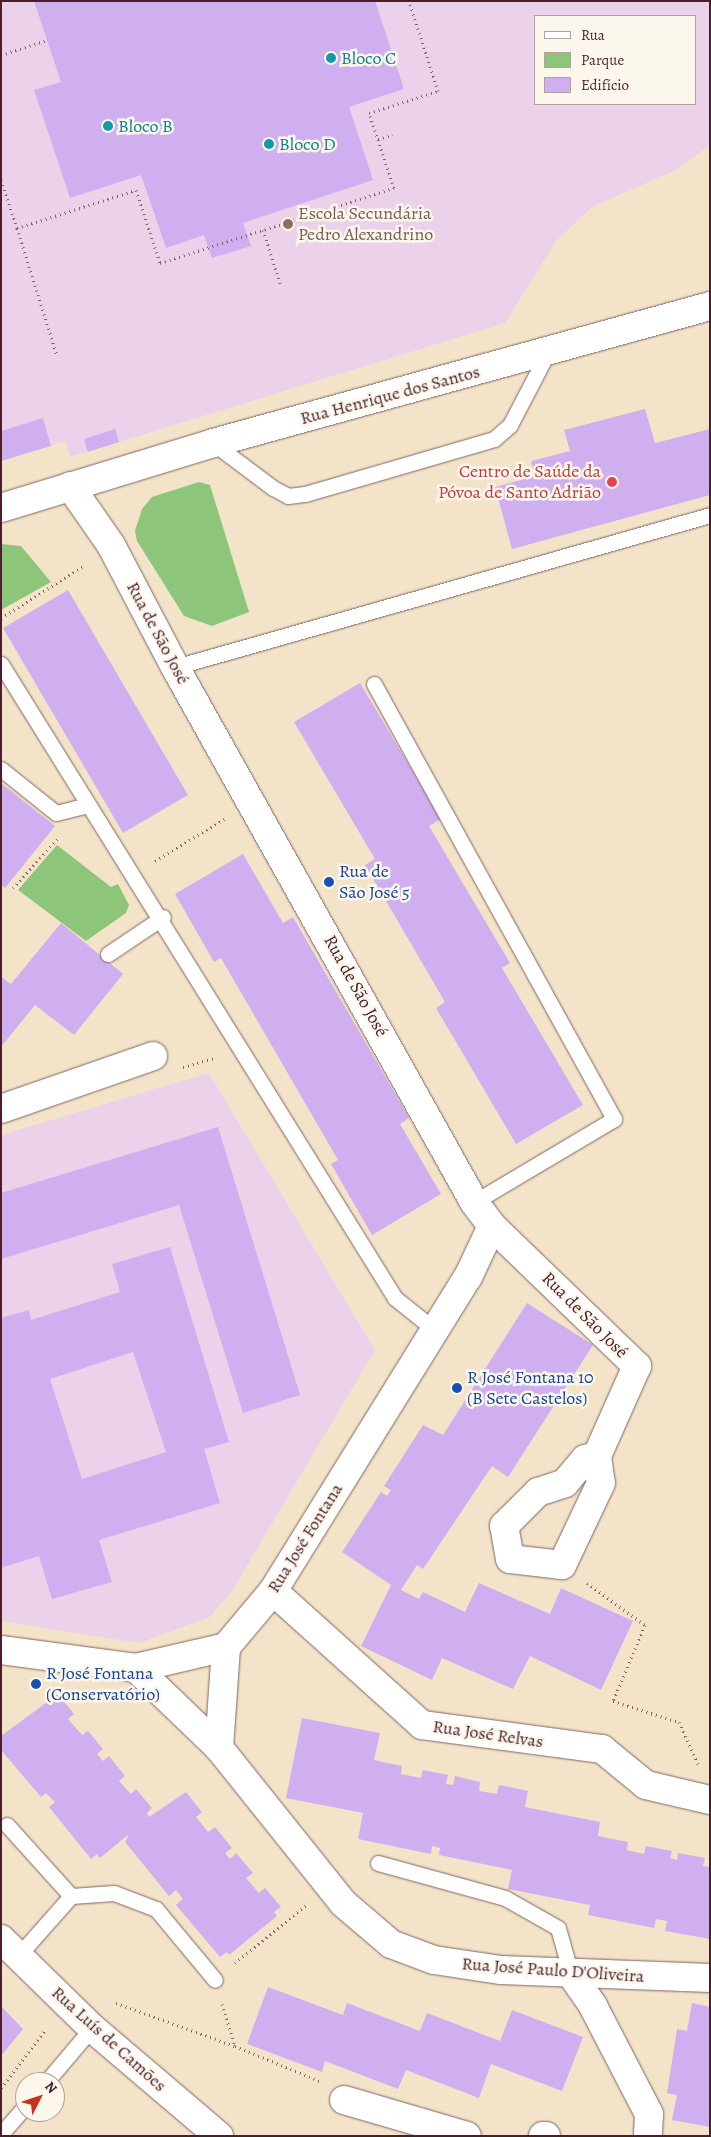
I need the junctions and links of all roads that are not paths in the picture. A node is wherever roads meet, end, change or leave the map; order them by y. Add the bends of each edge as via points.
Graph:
1 (710, 306) edge
2 (548, 352) junction
3 (213, 443) junction
4 (70, 486) junction
5 (1, 508) edge
6 (710, 515) edge
7 (1, 664) edge
8 (175, 667) junction
9 (374, 684) dead end
10 (1, 768) edge
11 (87, 805) junction
12 (162, 917) junction
13 (108, 954) dead end
14 (153, 1056) road end
15 (1, 1109) edge
16 (474, 1202) junction
17 (492, 1226) junction
18 (435, 1330) junction
19 (597, 1456) junction
20 (273, 1591) junction
21 (226, 1648) junction
22 (1, 1650) edge
23 (136, 1668) junction
24 (219, 1748) junction
25 (710, 1800) edge
26 (7, 1824) dead end
27 (378, 1863) dead end
28 (71, 1896) junction
29 (10, 1947) edge
30 (571, 1974) junction
31 (710, 1978) edge
32 (215, 1980) road end
33 (92, 2028) junction
34 (55, 2072) edge
35 (344, 2100) road end
36 (15, 2118) edge
37 (1, 2135) edge
38 (219, 2136) edge
39 (467, 2136) edge
40 (648, 2136) edge

1 - 2 street, Rua Henrique dos Santos
2 - 3 street, Rua Henrique dos Santos
2 - 3 lane via 510,425 494,439 305,494 288,496 273,488
3 - 4 street, Rua Henrique dos Santos
4 - 5 street, Rua Henrique dos Santos
4 - 8 street, Rua de São José via 111,545
6 - 8 lane
7 - 11 lane
8 - 16 street, Rua de São José
9 - 16 lane via 614,1119
10 - 11 lane via 56,814
11 - 12 lane
12 - 13 lane
12 - 18 lane via 395,1298
14 - 15 street
16 - 17 street, Rua de São José
17 - 18 street, Rua José Fontana
17 - 19 street, Rua de São José via 637,1366
18 - 20 street, Rua José Fontana
19 - 19 street via 601,1483 562,1565 510,1559 504,1526 538,1492 565,1483 585,1458
20 - 21 street, Rua José Fontana
20 - 25 street, Rua José Relvas via 422,1725 602,1749 646,1785
21 - 23 street
21 - 24 street
22 - 23 street
23 - 24 street, Rua José Paulo D'Oliveira
24 - 30 street, Rua José Paulo D'Oliveira via 329,1886 391,1944 434,1960
26 - 28 lane
27 - 30 lane via 505,1898 558,1928
28 - 29 lane
28 - 32 lane via 114,1893 156,1909
29 - 33 street, Rua Luís de Camões
30 - 31 street, Rua José Paulo D'Oliveira
30 - 40 street via 593,2006 648,2114
33 - 34 lane
33 - 38 street, Rua Luís de Camões
35 - 39 street
36 - 37 lane

